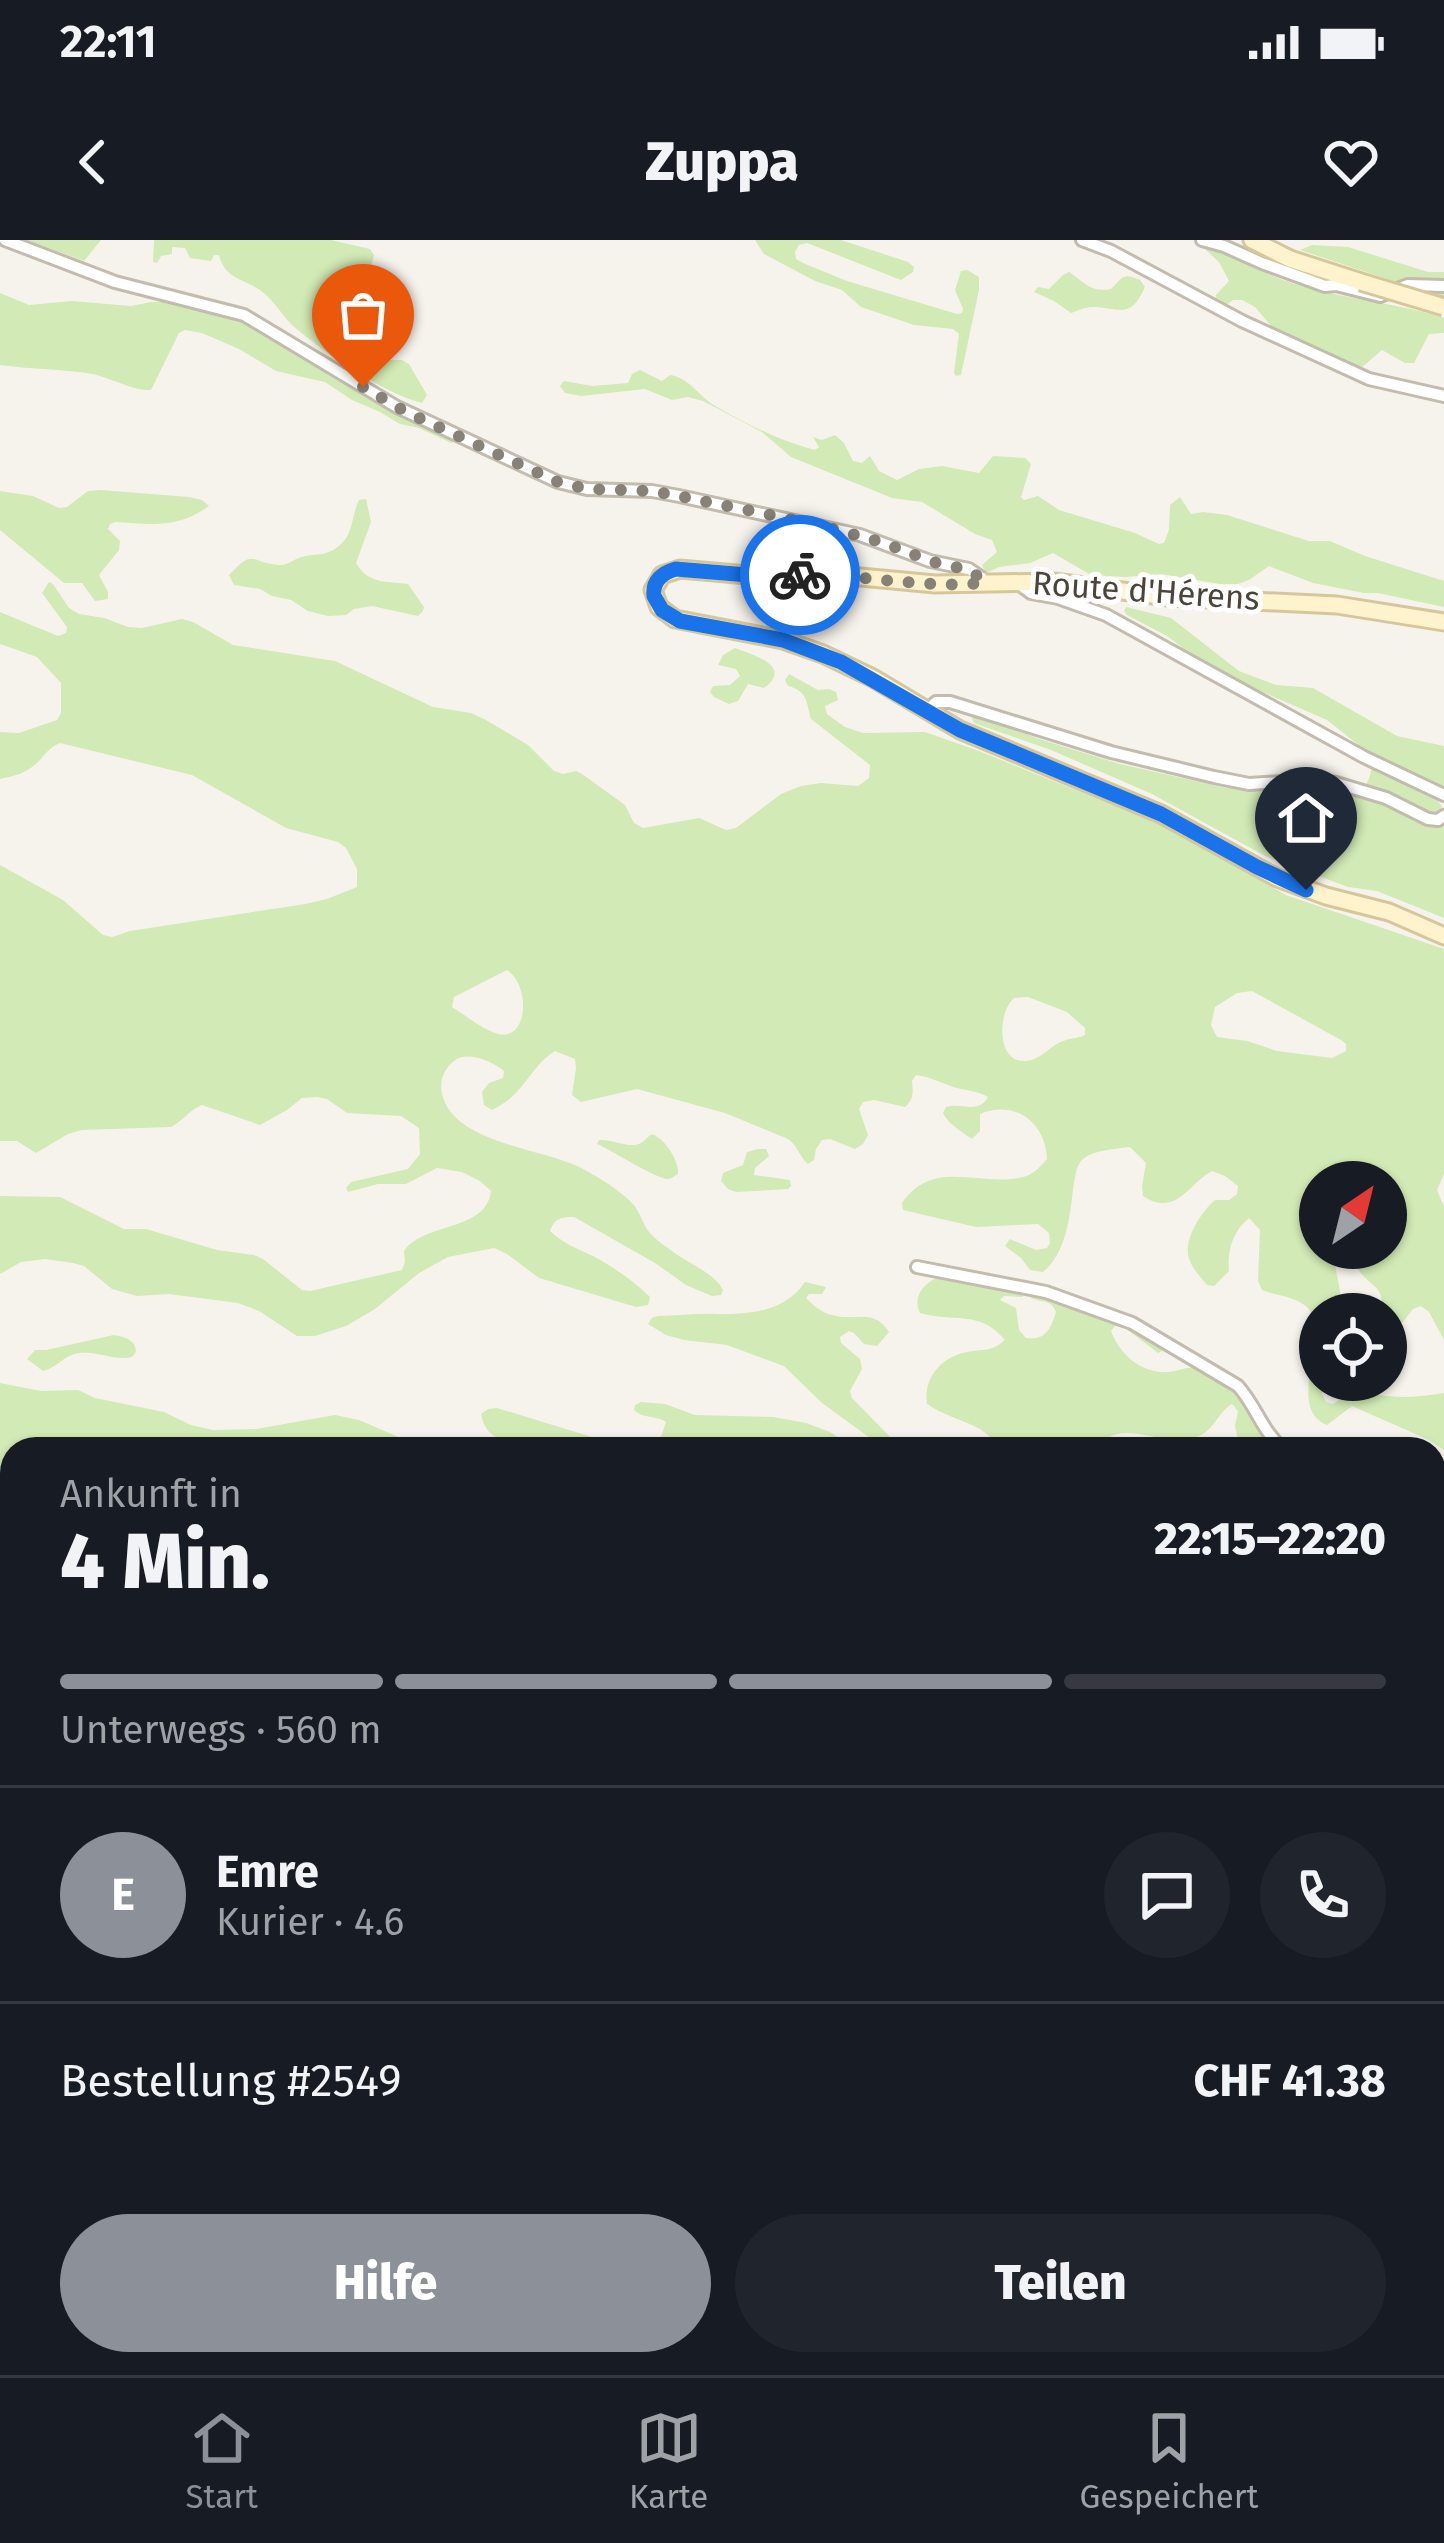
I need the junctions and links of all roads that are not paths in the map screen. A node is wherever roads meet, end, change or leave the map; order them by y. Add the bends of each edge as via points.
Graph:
1 (5, 240) edge
2 (1082, 240) edge
3 (1202, 240) edge
4 (1252, 240) edge
5 (1348, 281) junction
6 (1444, 286) edge
7 (1444, 308) edge
8 (1444, 396) edge
9 (1023, 582) junction
10 (984, 583) junction
11 (1444, 622) edge
12 (927, 711) junction
13 (1444, 795) edge
14 (1444, 816) edge
15 (1444, 936) edge
16 (917, 1267) dead end
17 (1271, 1437) edge

1 - 10 street via 115,282 244,315 397,406 558,482 652,491 843,531 969,569
2 - 8 street via 1378,383
3 - 5 street via 1325,286
4 - 5 main road
5 - 6 street via 1380,296 1408,285
5 - 7 main road, bridge
9 - 10 main road, Route d'Hérens
9 - 11 main road, Route d'Hérens via 1337,605
9 - 13 street via 1031,593 1106,615
10 - 12 main road, Route d'Hérens via 684,569 656,582 657,603 675,619 815,651
12 - 14 street via 950,702 1214,777 1336,783 1428,819
12 - 15 main road, Route d'Hérens via 1161,814 1295,886
16 - 17 street via 1046,1292 1132,1323 1244,1390

